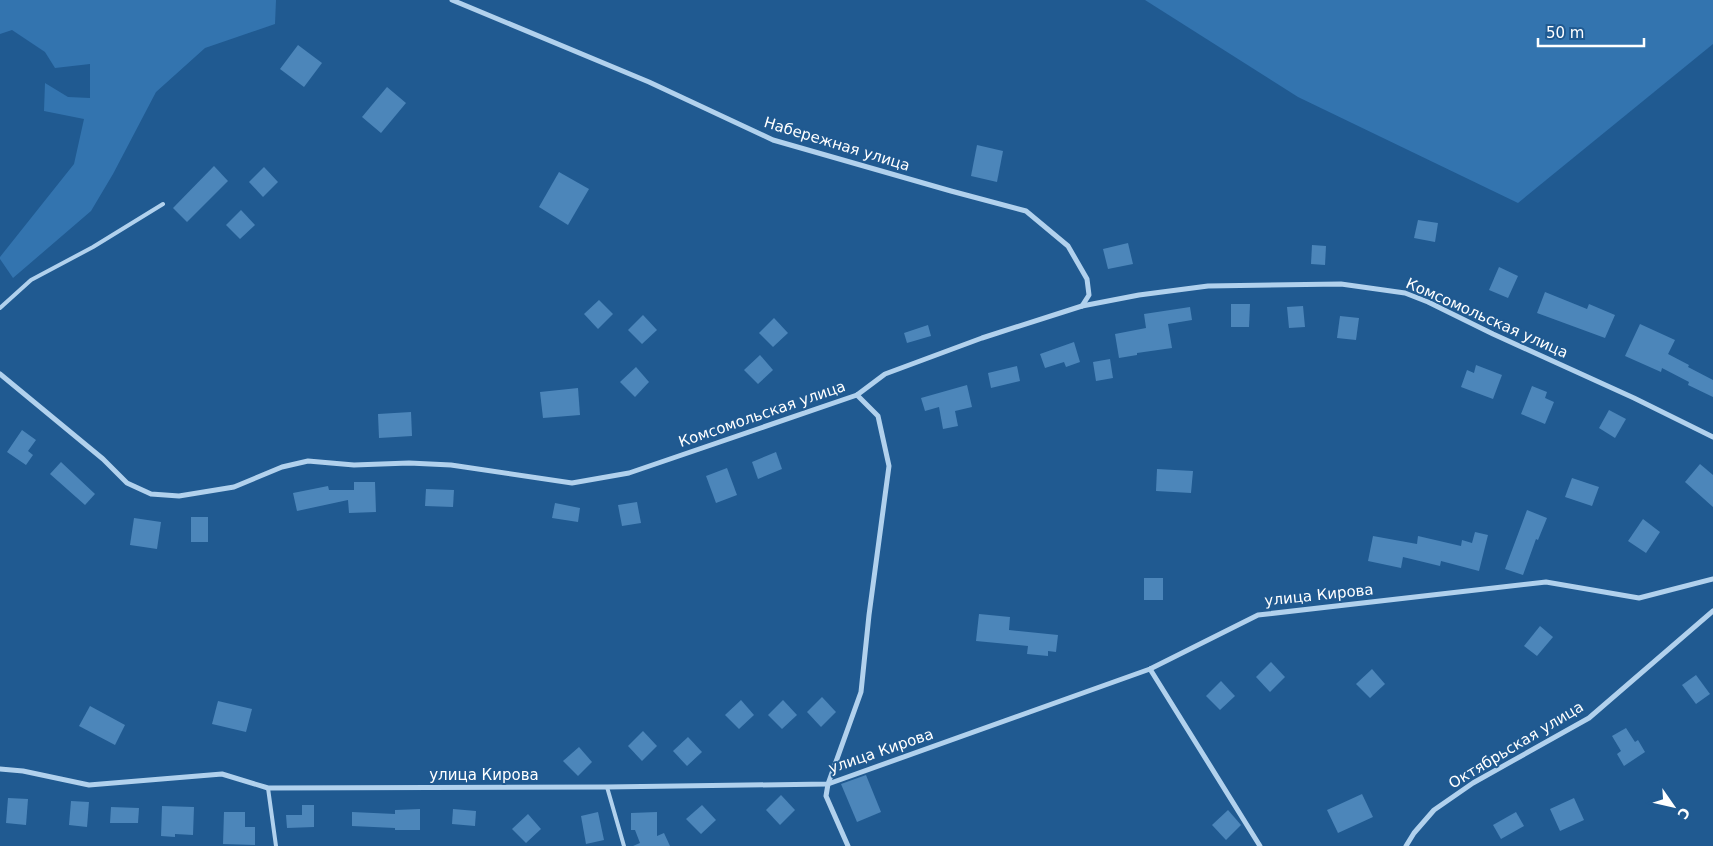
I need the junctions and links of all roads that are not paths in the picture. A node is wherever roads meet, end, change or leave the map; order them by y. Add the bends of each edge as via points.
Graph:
1 (452, 0) edge
2 (163, 204) dead end
3 (1082, 306) junction
4 (0, 308) edge
5 (0, 374) edge
6 (857, 395) junction
7 (1713, 437) edge
8 (1713, 579) edge
9 (1713, 611) edge
10 (1150, 669) junction
11 (0, 769) edge
12 (828, 784) junction
13 (607, 787) junction
14 (268, 788) junction
15 (276, 846) edge
16 (624, 846) edge
17 (848, 846) edge
18 (1260, 846) edge
19 (1406, 846) edge

1 - 3 street, Набережная улица via 648,82 773,140 1026,211 1068,246 1088,279 1089,295
2 - 4 lane via 31,280
3 - 6 street, Комсомольская улица via 885,374
3 - 7 street, Комсомольская улица via 1208,286 1341,284 1405,293
5 - 6 street, Комсомольская улица via 103,459 127,483 152,494 179,496 234,487 282,467 308,461 354,465 451,465 572,483 629,473
6 - 12 street via 878,416 889,466 861,692
8 - 10 street, улица Кирова via 1639,598 1546,582 1258,614
9 - 19 street, Октябрьская улица via 1589,718 1473,783 1434,810
10 - 12 street, улица Кирова
10 - 18 street
11 - 14 street, улица Кирова via 89,785 222,774
12 - 13 street, улица Кирова
12 - 17 street via 826,796
13 - 14 street, улица Кирова
13 - 16 lane
14 - 15 lane

